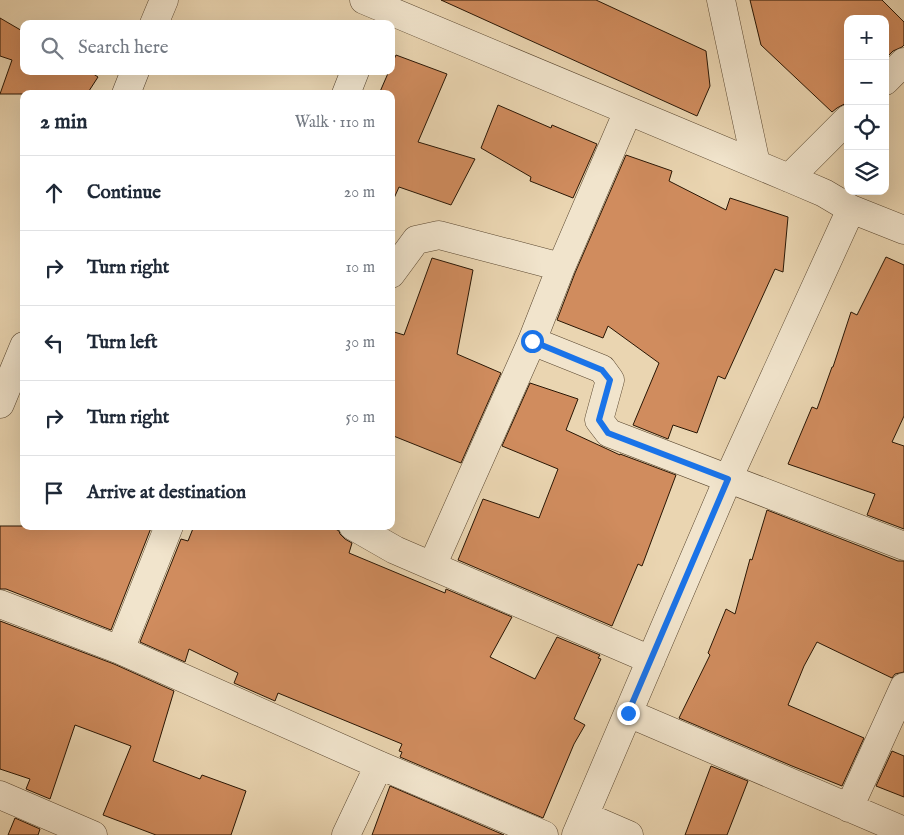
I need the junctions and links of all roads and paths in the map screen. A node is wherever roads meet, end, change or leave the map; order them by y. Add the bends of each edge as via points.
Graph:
1 (164, 0) edge
2 (721, 0) edge
3 (374, 10) edge
4 (156, 20) edge
5 (904, 62) edge
6 (133, 75) edge
7 (353, 75) edge
8 (889, 77) edge
9 (128, 90) edge
10 (348, 90) edge
11 (628, 111) junction
12 (844, 123) edge
13 (756, 164) junction
14 (789, 178) junction
15 (851, 209) junction
16 (904, 230) edge
17 (561, 267) junction
18 (395, 269) edge
19 (532, 341) junction
20 (20, 356) edge
21 (0, 404) edge
22 (728, 479) junction
23 (167, 530) edge
24 (360, 530) edge
25 (904, 546) edge
26 (432, 566) junction
27 (0, 604) edge
28 (120, 650) junction
29 (651, 660) junction
30 (904, 688) edge
31 (628, 713) junction
32 (379, 765) junction
33 (0, 795) edge
34 (849, 808) junction
35 (581, 825) edge
36 (904, 831) edge
37 (86, 833) edge
38 (346, 835) edge
39 (544, 835) edge
40 (629, 835) edge

1 - 4 street
2 - 13 street
3 - 11 street
5 - 8 street
6 - 9 street
7 - 10 street
11 - 13 street
11 - 17 street
12 - 14 street
13 - 14 street
14 - 15 street
15 - 16 street
15 - 22 street
17 - 18 street via 439,235 416,240
17 - 19 street
19 - 22 street via 602,370 610,380 599,420 608,433
19 - 26 street
20 - 21 street
22 - 25 street
22 - 29 street
23 - 28 street
24 - 26 street
26 - 29 street
27 - 28 street
28 - 32 street
29 - 31 street
30 - 34 street
31 - 34 street
31 - 35 street
32 - 38 street
32 - 39 street
33 - 37 street
34 - 36 street
35 - 40 street

